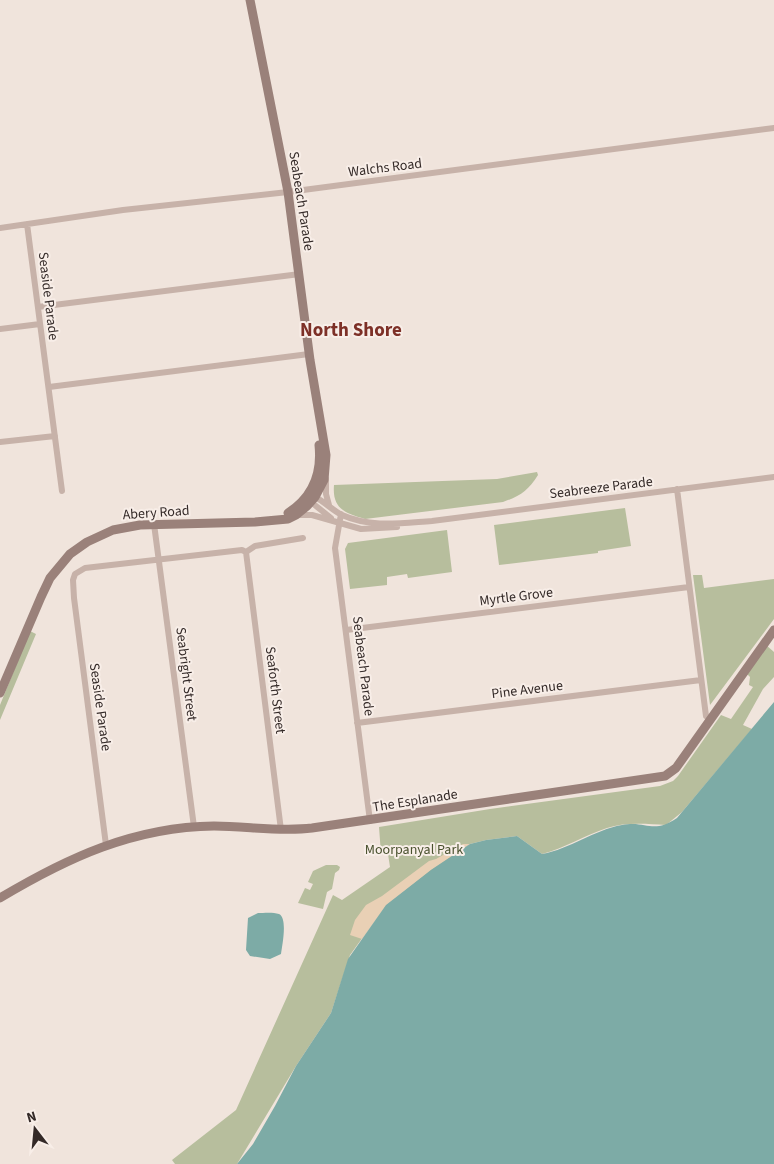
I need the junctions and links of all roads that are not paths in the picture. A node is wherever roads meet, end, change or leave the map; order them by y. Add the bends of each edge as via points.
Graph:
1 (250, 0) edge
2 (774, 128) edge
3 (288, 192) junction
4 (27, 224) junction
5 (0, 228) edge
6 (300, 274) junction
7 (38, 307) junction
8 (40, 324) junction
9 (0, 329) edge
10 (309, 354) junction
11 (49, 387) junction
12 (317, 407) junction
13 (55, 436) junction
14 (0, 442) edge
15 (326, 467) junction
16 (774, 478) edge
17 (677, 489) junction
18 (62, 491) dead end
19 (312, 498) junction
20 (332, 509) junction
21 (341, 514) junction
22 (296, 515) junction
23 (432, 521) junction
24 (266, 522) junction
25 (338, 523) junction
26 (154, 524) junction
27 (303, 538) dead end
28 (246, 552) junction
29 (159, 560) junction
30 (689, 587) junction
31 (346, 630) junction
32 (774, 630) edge
33 (701, 680) junction
34 (0, 694) edge
35 (710, 719) junction
36 (358, 723) junction
37 (370, 821) junction
38 (194, 827) junction
39 (281, 830) junction
40 (106, 845) junction
41 (0, 898) edge

1 - 3 main road, Seabeach Parade
2 - 3 street, Walchs Road
3 - 4 street, Walchs Road
3 - 6 main road, Seabeach Parade
4 - 5 street, Walchs Road
4 - 7 street, Seaside Parade
6 - 7 street
6 - 10 main road, Seabeach Parade
7 - 8 street, Seaside Parade
8 - 9 street
8 - 11 street, Seaside Parade
10 - 11 street
10 - 12 main road, Seabeach Parade
11 - 13 street, Seaside Parade
12 - 15 main road, Seabeach Parade
12 - 19 main road, Seabeach Parade via 319,463
13 - 14 street
13 - 18 street, Seaside Parade
15 - 19 main road, Seabeach Parade via 324,480
15 - 20 street via 326,498
16 - 17 street, Seabreeze Parade
17 - 23 street, Seabreeze Parade
17 - 30 street
19 - 20 street, Seabreeze Parade
19 - 22 main road, Abery Road
19 - 24 main road, Seabeach Parade
19 - 25 street, Seabreeze Parade via 321,511
20 - 21 street, Seabreeze Parade
21 - 23 street, Seabreeze Parade via 375,524
21 - 25 street, Seabeach Parade
22 - 24 main road, Abery Road
22 - 25 street, Seabreeze Parade via 309,514
23 - 25 street, Seabreeze Parade via 374,530
24 - 26 main road, Abery Road
25 - 31 street, Seabeach Parade via 335,548
26 - 29 street, Seabright Street
26 - 34 main road, Abery Road via 126,526 106,532 64,560 44,591
27 - 28 street via 255,546
28 - 29 street
28 - 39 street, Seaforth Street
29 - 38 street, Seabright Street
29 - 40 street, Seaside Parade via 85,568 73,577
30 - 31 street, Myrtle Grove
30 - 33 street
31 - 36 street, Seabeach Parade
32 - 35 main road, The Esplanade
33 - 35 street via 706,716
33 - 36 street, Pine Avenue
35 - 37 main road, The Esplanade via 676,768 666,776
36 - 37 street, Seabeach Parade
37 - 39 main road, The Esplanade
38 - 39 main road, The Esplanade
38 - 40 main road, The Esplanade via 151,833
40 - 41 main road, The Esplanade via 57,865

